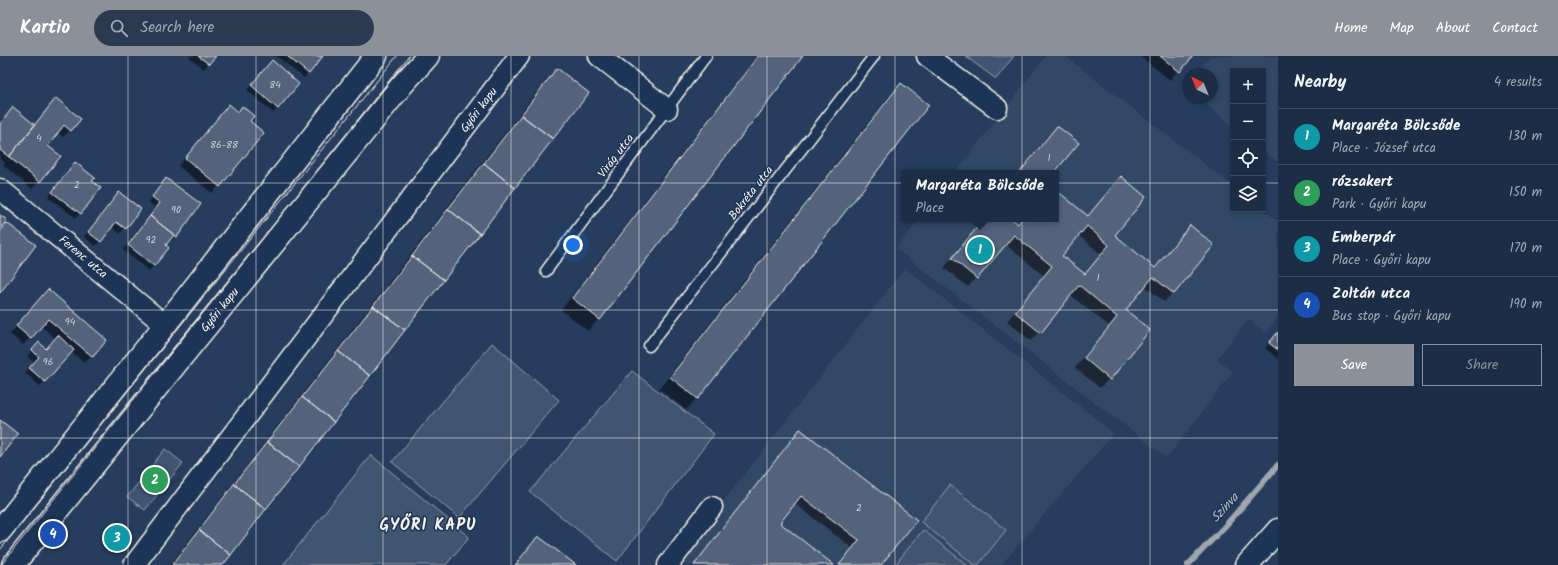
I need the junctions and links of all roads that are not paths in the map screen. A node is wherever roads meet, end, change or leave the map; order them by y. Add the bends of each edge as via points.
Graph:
1 (428, 56) edge
2 (519, 56) edge
3 (599, 56) edge
4 (706, 56) edge
5 (874, 56) edge
6 (927, 56) edge
7 (373, 57) edge
8 (997, 108) dead end
9 (667, 109) junction
10 (0, 189) edge
11 (546, 271) dead end
12 (165, 325) junction
13 (648, 346) dead end
14 (712, 508) dead end
15 (1278, 530) edge
16 (0, 531) edge
17 (13, 565) edge
18 (134, 565) edge
19 (668, 565) edge
20 (1247, 565) edge

1 - 17 street, Győri kapu
2 - 18 street, Győri kapu
3 - 9 street
4 - 9 lane, Virág utca
5 - 13 lane, Bokréta utca
6 - 8 street
7 - 12 street
9 - 11 lane, Virág utca
10 - 12 street, Ferenc utca
12 - 16 street
14 - 19 street
15 - 20 street

